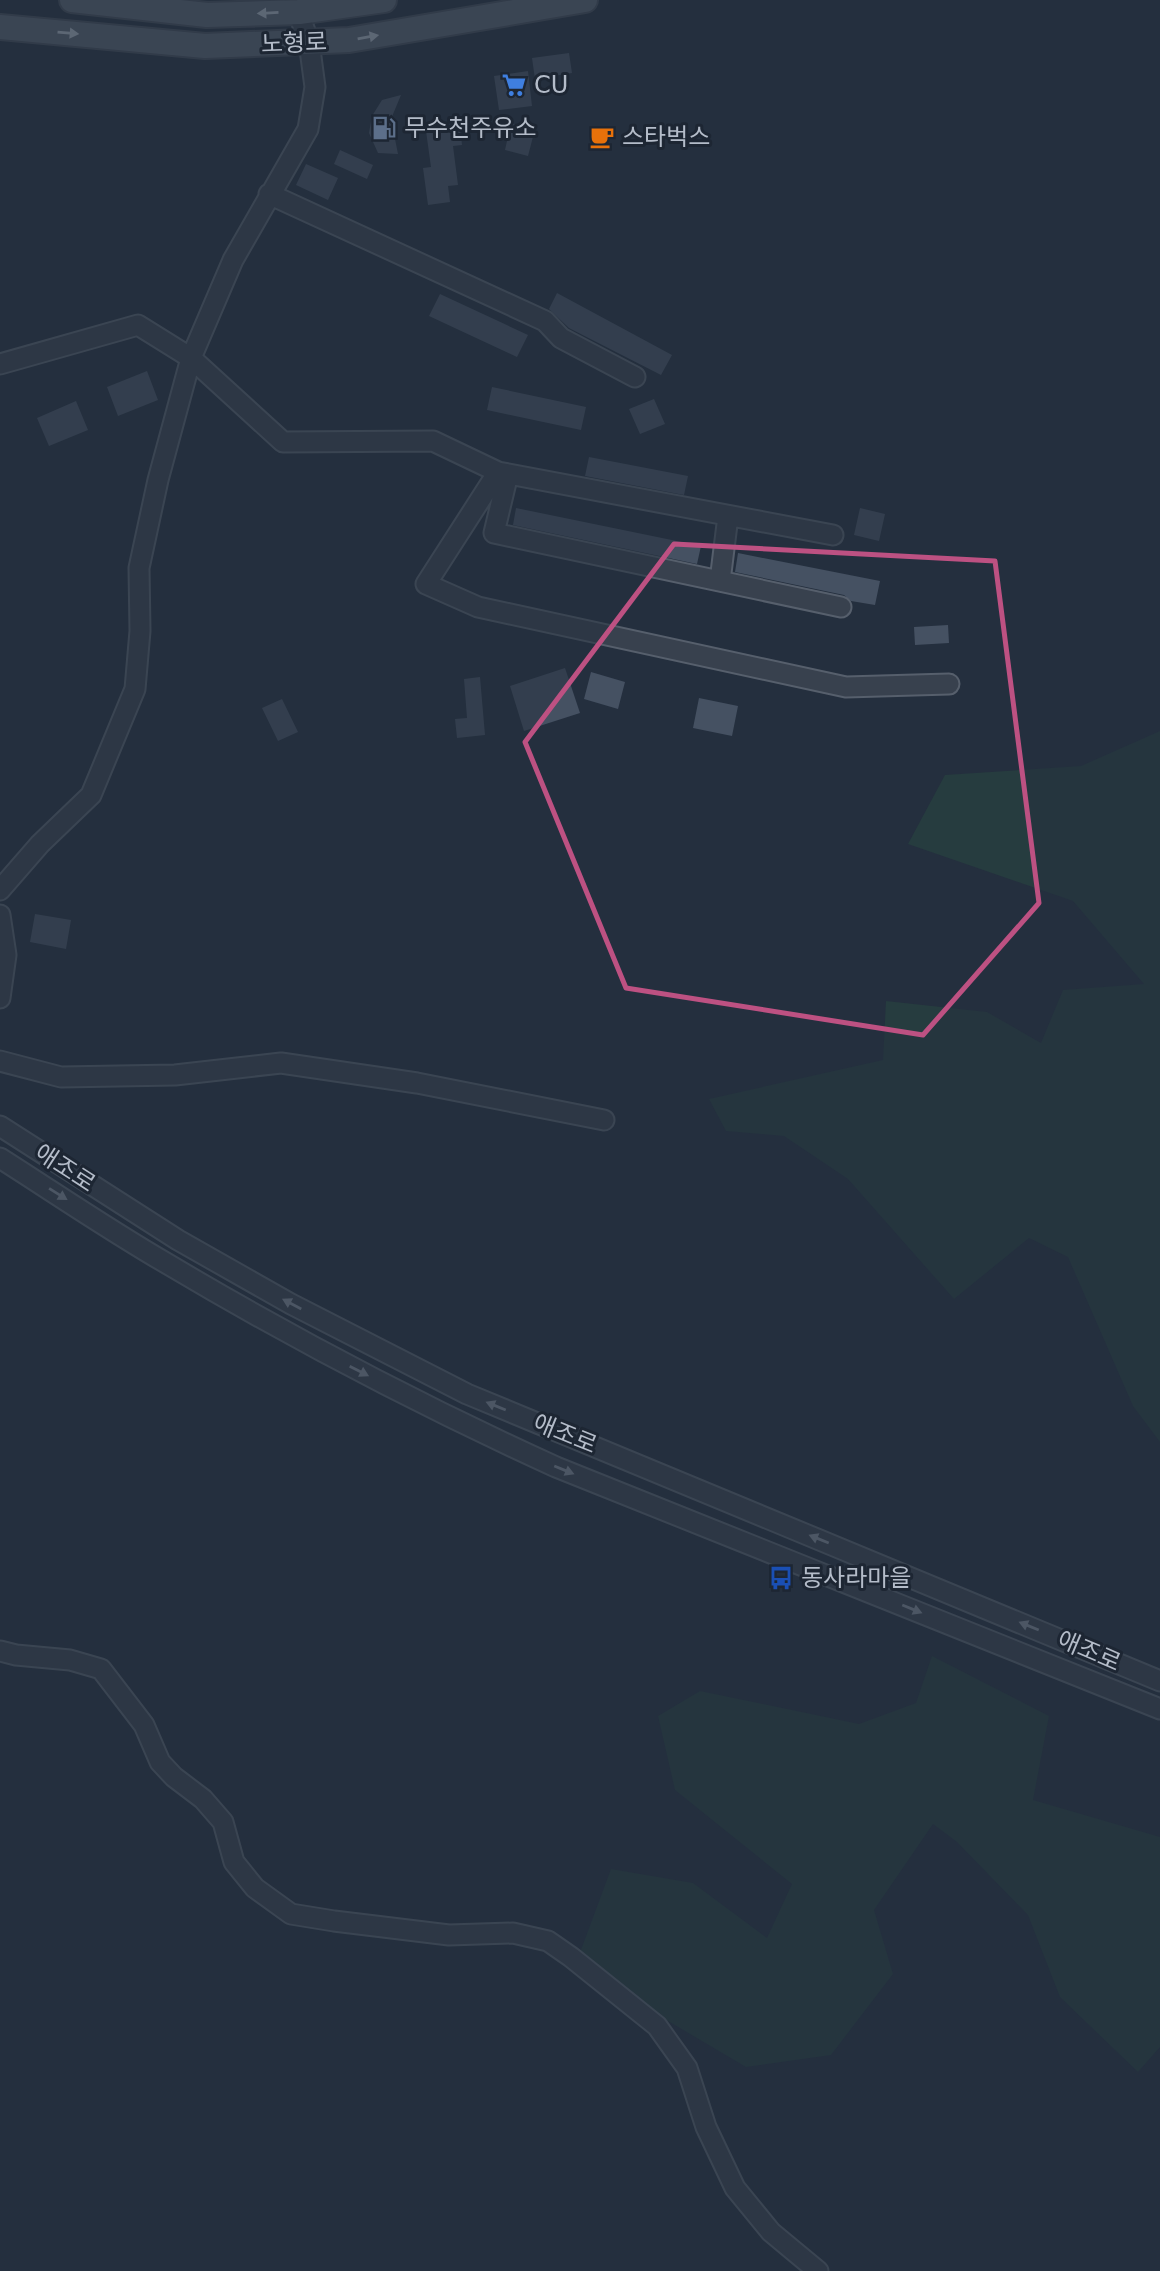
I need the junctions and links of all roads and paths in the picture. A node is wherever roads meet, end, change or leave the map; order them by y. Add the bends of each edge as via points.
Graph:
1 (72, 0) edge
2 (384, 0) edge
3 (585, 0) edge
4 (296, 6) edge
5 (0, 27) edge
6 (309, 42) junction
7 (269, 194) junction
8 (191, 358) junction
9 (0, 364) edge
10 (635, 377) dead end
11 (503, 473) junction
12 (728, 516) junction
13 (833, 535) dead end
14 (720, 581) junction
15 (841, 607) dead end
16 (949, 684) dead end
17 (0, 890) edge
18 (0, 915) edge
19 (0, 998) edge
20 (0, 1061) edge
21 (604, 1120) dead end
22 (0, 1126) edge
23 (0, 1158) edge
24 (0, 1651) edge
25 (1160, 1681) edge
26 (1160, 1709) edge
27 (818, 2271) edge

4 -> 1 main road, 노형로 via 207,15
2 - 4 main road, 노형로
6 -> 3 main road, 노형로 via 349,40
4 - 6 street
5 -> 6 main road, 노형로 via 205,46
6 - 7 street via 315,87 308,129
7 - 8 street via 233,260
7 - 10 street via 545,321 561,338
8 - 9 street via 138,325
8 - 11 street via 283,442 433,441
8 - 17 street via 139,568 135,689 91,795
11 - 12 street
11 - 14 street via 494,533
11 - 16 street via 426,584 478,607 846,687
12 - 13 street
12 - 14 street
14 - 15 street
18 - 19 street via 6,955
20 - 21 street via 61,1077 175,1075 281,1063 417,1083
25 -> 22 street, 애조로 via 467,1394 178,1240
23 -> 26 street, 애조로 via 186,1275 459,1423
24 - 27 street via 101,1669 144,1725 160,1762 223,1822 234,1862 255,1888 291,1914 449,1935 513,1933 548,1941 570,1957 657,2026 687,2067 706,2127 735,2188 771,2232

